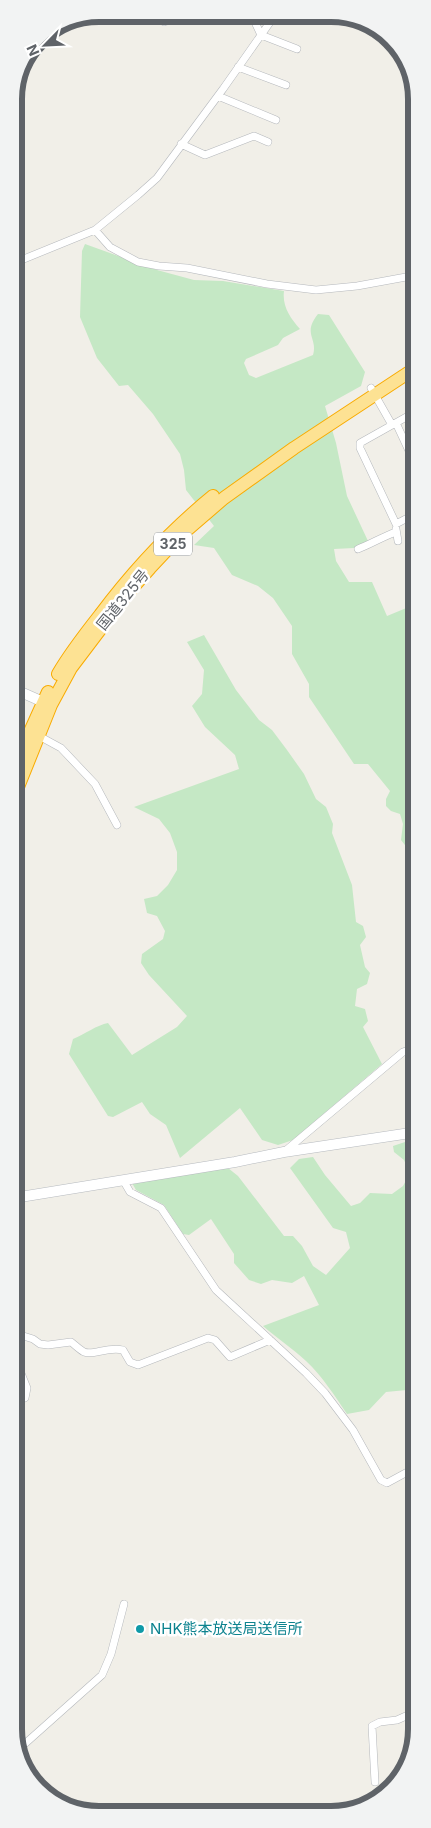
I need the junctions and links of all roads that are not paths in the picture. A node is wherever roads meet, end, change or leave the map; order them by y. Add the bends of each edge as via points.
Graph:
1 (255, 22) edge
2 (270, 22) edge
3 (261, 35) junction
4 (297, 49) dead end
5 (238, 67) junction
6 (286, 85) dead end
7 (218, 96) junction
8 (276, 120) dead end
9 (268, 142) dead end
10 (181, 144) junction
11 (96, 230) junction
12 (23, 259) edge
13 (408, 277) edge
14 (408, 365) edge
15 (408, 371) edge
16 (373, 391) junction
17 (408, 417) edge
18 (394, 424) junction
19 (408, 451) edge
20 (408, 517) edge
21 (396, 524) junction
22 (396, 532) junction
23 (398, 542) dead end
24 (358, 549) dead end
25 (23, 693) edge
26 (47, 703) junction
27 (40, 736) junction
28 (23, 750) edge
29 (23, 777) edge
30 (117, 825) dead end
31 (408, 1050) edge
32 (408, 1133) edge
33 (284, 1152) junction
34 (123, 1180) junction
35 (22, 1197) edge
36 (22, 1336) edge
37 (270, 1340) junction
38 (22, 1376) edge
39 (22, 1399) edge
40 (408, 1472) edge
41 (124, 1604) dead end
42 (408, 1715) edge
43 (24, 1744) edge
44 (375, 1782) dead end

1 - 3 street
2 - 3 street
3 - 4 street
3 - 5 street
5 - 6 street
5 - 7 street
7 - 8 street
7 - 10 street
9 - 10 street via 254,136 205,155
10 - 11 street via 157,178
11 - 12 street
11 - 13 street via 110,248 138,262 267,284 316,290
14 - 16 highway, 国道325号 / 325
15 - 16 highway, 国道325号 / 325
16 - 18 street
16 - 26 highway, 国道325号 / 325 via 289,441 187,517 124,583 69,655
17 - 18 street
18 - 19 street
18 - 21 street via 360,444 360,448
20 - 21 street
21 - 22 street
22 - 23 street
22 - 24 street
25 - 26 street
26 - 27 highway, 国道325号 / 325
26 - 28 highway, 国道325号 / 325
27 - 29 highway, 国道325号 / 325
27 - 30 street via 61,748 95,784
31 - 33 street
32 - 33 street
33 - 34 street
34 - 35 street
34 - 37 street via 130,1192 161,1208 216,1290
36 - 37 street via 48,1345 71,1342 91,1353 114,1347 123,1350 130,1362 138,1365 208,1338 215,1340 230,1357
37 - 40 street via 325,1393 353,1430 381,1480 386,1483
38 - 39 street via 27,1388
41 - 43 street via 102,1675
42 - 44 street via 372,1726

